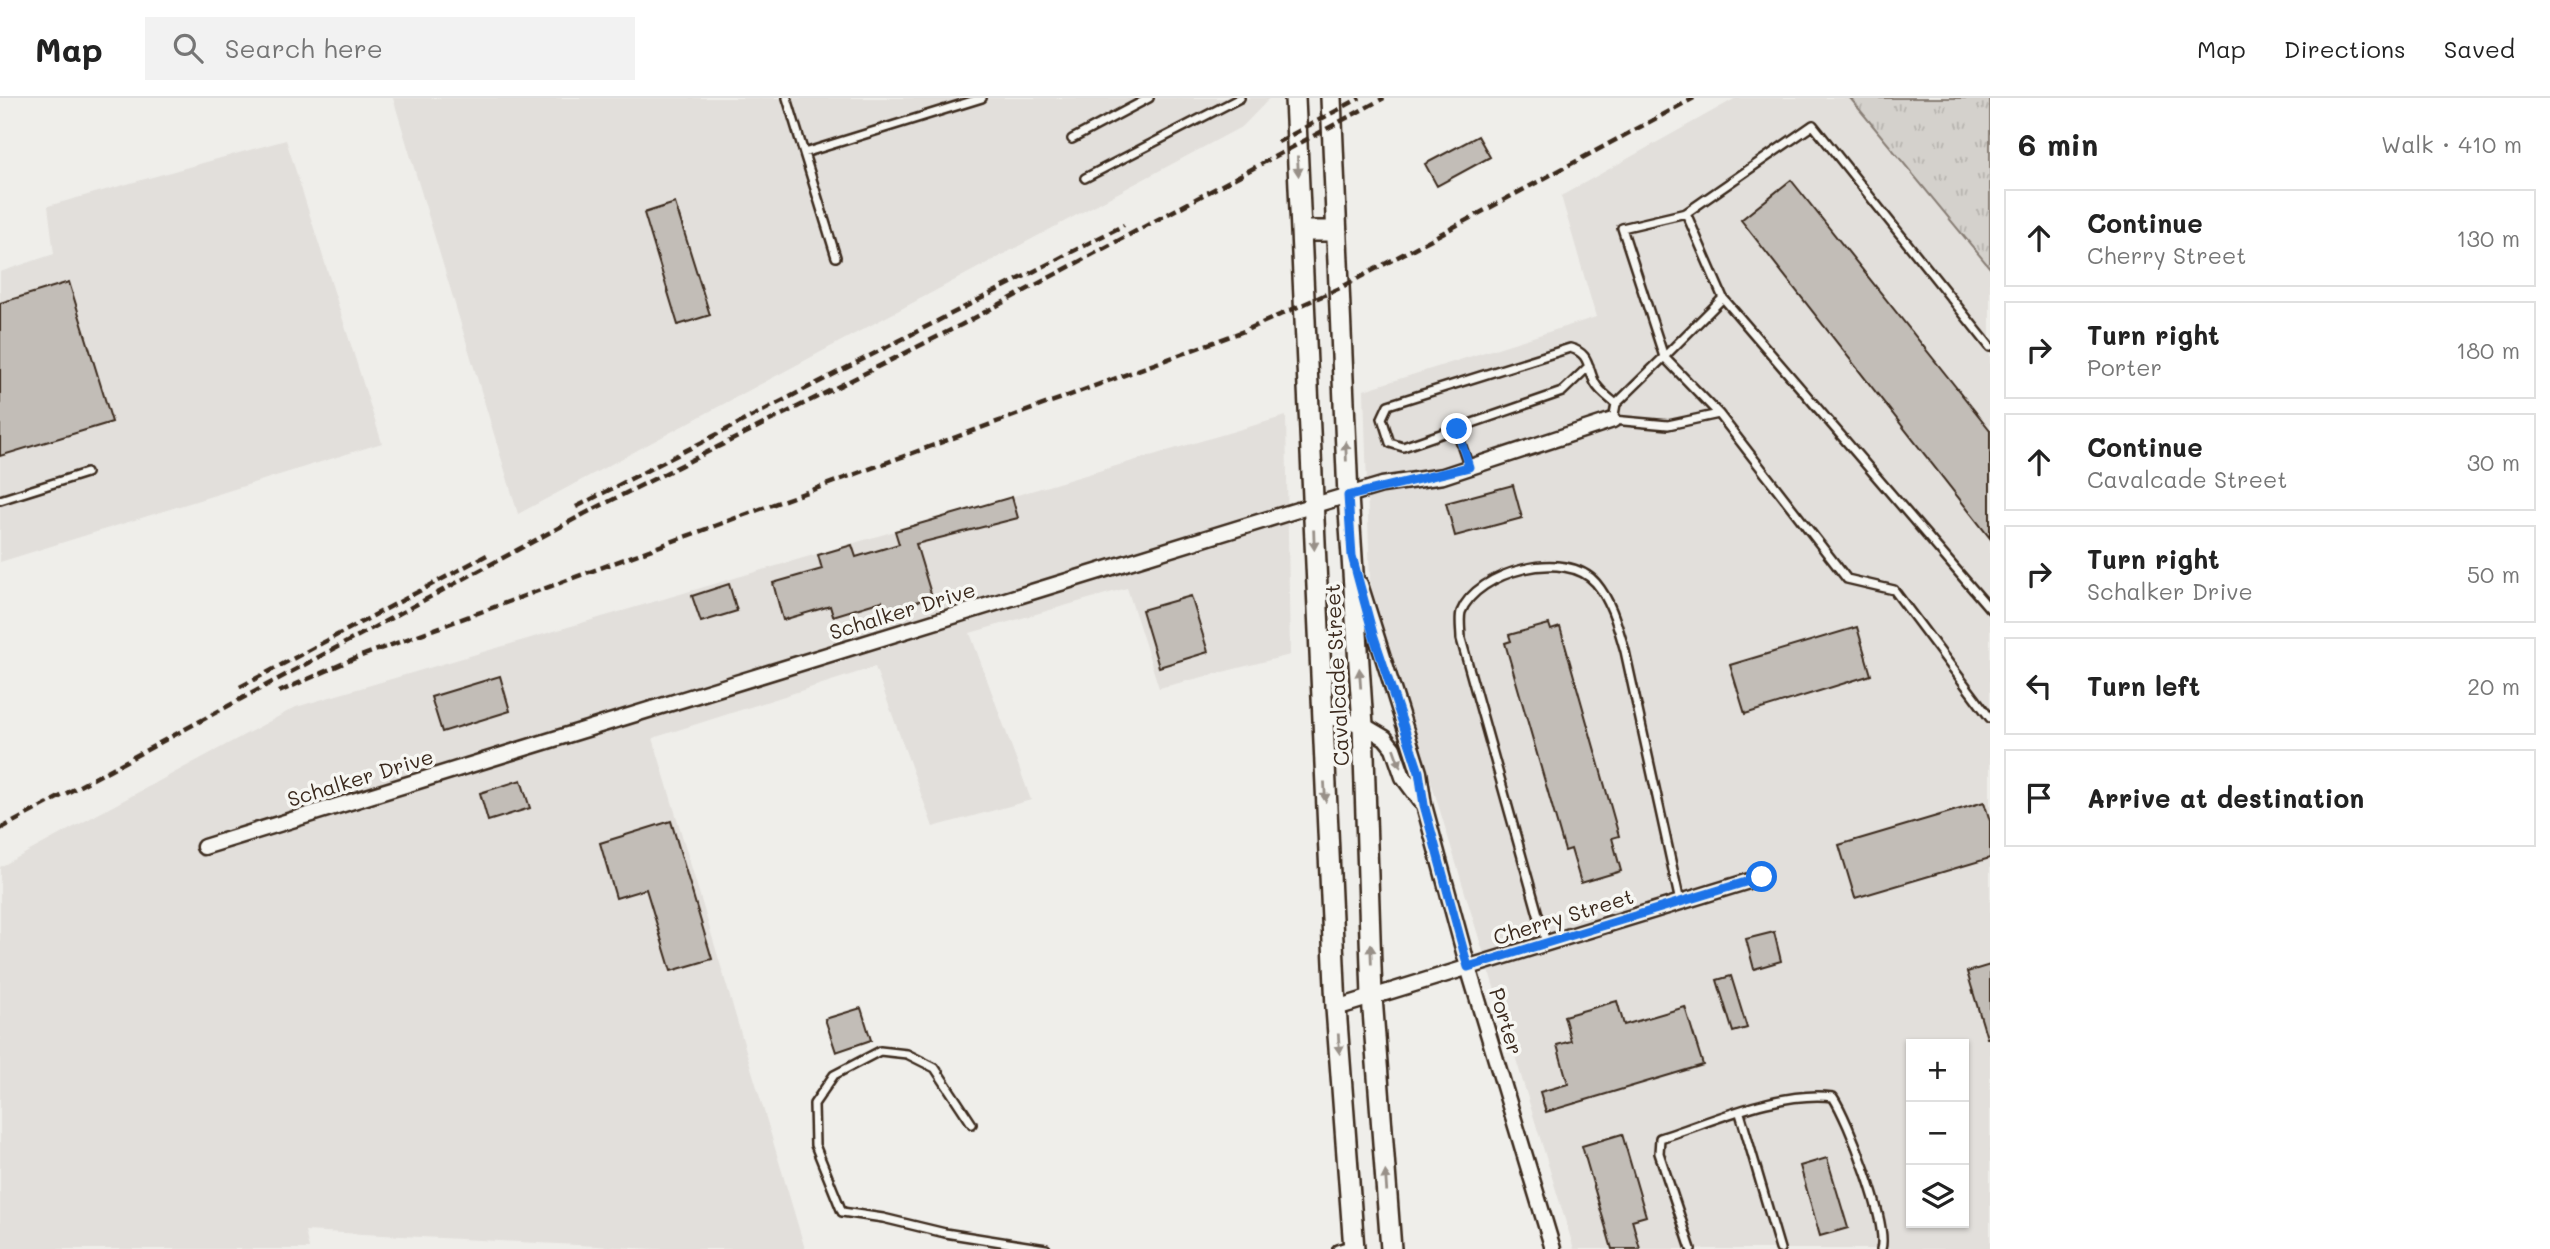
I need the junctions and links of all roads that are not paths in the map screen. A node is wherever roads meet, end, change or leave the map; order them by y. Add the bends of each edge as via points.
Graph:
1 (788, 98) edge
2 (982, 98) edge
3 (1149, 98) edge
4 (1240, 98) edge
5 (1295, 98) edge
6 (1331, 98) edge
7 (1072, 139) dead end
8 (804, 153) junction
9 (1085, 178) dead end
10 (1686, 213) junction
11 (1301, 231) junction
12 (1337, 231) junction
13 (836, 257) dead end
14 (1723, 298) junction
15 (1990, 347) edge
16 (1664, 357) junction
17 (1589, 366) junction
18 (1616, 404) junction
19 (1719, 414) junction
20 (1613, 420) junction
21 (1457, 429) junction
22 (1469, 467) junction
23 (86, 473) dead end
24 (1348, 496) junction
25 (0, 500) edge
26 (1312, 506) junction
27 (1352, 556) junction
28 (1990, 609) edge
29 (1321, 715) junction
30 (1990, 718) edge
31 (1363, 725) junction
32 (1424, 805) junction
33 (204, 847) dead end
34 (1762, 877) dead end
35 (1680, 902) junction
36 (1546, 943) junction
37 (1468, 967) junction
38 (1372, 997) junction
39 (1336, 1008) junction
40 (1740, 1113) junction
41 (972, 1124) dead end
42 (1348, 1247) edge
43 (1045, 1249) edge
44 (1391, 1249) edge
45 (1553, 1249) edge
46 (1691, 1249) edge
47 (1780, 1249) edge
48 (1881, 1249) edge

1 - 8 lane
2 - 8 lane
3 - 7 lane
4 - 9 lane
5 -> 11 main road, Cavalcade Street
6 - 12 main road, Cavalcade Street
8 - 13 lane
10 - 14 lane
10 - 15 lane via 1813,125
10 - 16 lane via 1622,228
11 - 12 main road
11 - 26 main road, Cavalcade Street
24 -> 12 main road, Cavalcade Street
14 - 16 lane
14 - 28 lane
16 - 18 lane
16 - 19 lane
17 - 18 lane via 1596,386
17 - 21 lane via 1562,392
17 - 21 lane via 1581,351 1570,348 1388,405 1383,411 1390,443 1396,447
18 - 20 lane
19 - 20 lane via 1668,425
19 - 30 lane via 1847,579 1894,590
20 - 22 street, Schalker Drive
21 - 22 lane
22 - 24 street, Schalker Drive
23 - 25 lane
24 - 26 street, Schalker Drive
24 - 27 main road, Cavalcade Street
26 -> 29 main road, Cavalcade Street
26 - 33 street, Schalker Drive
31 -> 27 main road, Cavalcade Street
27 - 32 street, Porter via 1419,772
29 - 31 street, Porter
29 -> 39 main road, Cavalcade Street
31 -> 32 street, Porter via 1394,748 1403,777
38 -> 31 main road, Cavalcade Street
32 - 37 street, Porter
34 - 35 street, Cherry Street
35 - 36 street, Cherry Street
35 - 36 lane via 1625,651 1612,611 1595,581 1573,568 1544,565 1514,572 1491,580 1473,595 1461,613 1461,639
36 - 37 street, Cherry Street
37 - 38 street, Cherry Street
37 - 45 street, Porter
38 - 39 street, Cherry Street
44 -> 38 main road, Cavalcade Street
39 -> 42 main road, Cavalcade Street
40 - 46 lane via 1660,1138 1659,1153
40 - 47 lane
40 - 48 lane via 1786,1098 1833,1097 1844,1114 1876,1208 1884,1235
41 - 43 lane via 935,1068 907,1054 880,1051 834,1074 814,1104 815,1145 842,1212

